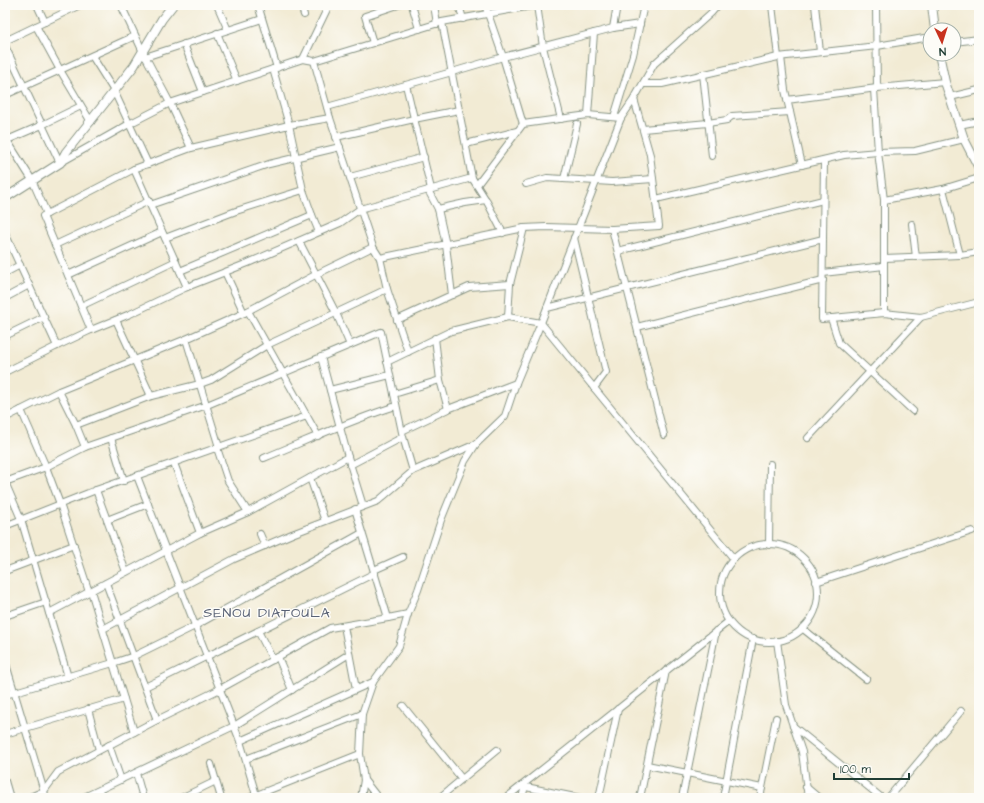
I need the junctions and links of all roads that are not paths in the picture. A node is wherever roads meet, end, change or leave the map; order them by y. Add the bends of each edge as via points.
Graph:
1 (37, 5) edge
2 (80, 5) edge
3 (121, 5) edge
4 (173, 5) edge
5 (217, 5) edge
6 (258, 5) edge
7 (301, 5) edge
8 (329, 5) edge
9 (398, 5) edge
10 (412, 5) edge
11 (434, 5) edge
12 (459, 5) edge
13 (485, 5) edge
14 (537, 5) edge
15 (617, 5) edge
16 (644, 5) edge
17 (709, 5) edge
18 (718, 5) edge
19 (772, 5) edge
20 (815, 5) edge
21 (876, 5) edge
22 (932, 5) edge
23 (488, 14) junction
24 (711, 14) junction
25 (304, 15) dead end
26 (262, 19) junction
27 (463, 19) junction
28 (45, 22) junction
29 (934, 22) edge
30 (440, 23) junction
31 (640, 24) junction
32 (36, 26) junction
33 (613, 28) junction
34 (419, 29) junction
35 (228, 30) junction
36 (594, 33) junction
37 (217, 34) junction
38 (135, 36) junction
39 (922, 38) edge
40 (979, 39) edge
41 (5, 41) edge
42 (962, 41) edge
43 (373, 43) junction
44 (184, 44) junction
45 (5, 46) edge
46 (877, 46) junction
47 (543, 47) junction
48 (820, 52) junction
49 (144, 55) junction
50 (92, 56) junction
51 (504, 56) junction
52 (780, 57) junction
53 (303, 59) junction
54 (314, 61) junction
55 (941, 62) edge
56 (275, 68) junction
57 (60, 70) junction
58 (452, 72) junction
59 (703, 74) junction
60 (237, 81) junction
61 (945, 82) junction
62 (643, 84) junction
63 (406, 85) junction
64 (24, 87) junction
65 (876, 88) junction
66 (979, 90) edge
67 (114, 91) junction
68 (202, 92) junction
69 (5, 95) edge
70 (950, 97) junction
71 (634, 99) junction
72 (787, 100) junction
73 (170, 103) junction
74 (81, 106) junction
75 (327, 107) junction
76 (459, 110) junction
77 (790, 112) junction
78 (588, 114) junction
79 (614, 117) junction
80 (330, 118) junction
81 (621, 118) junction
82 (414, 119) junction
83 (561, 119) junction
84 (979, 121) edge
85 (91, 122) junction
86 (708, 123) junction
87 (129, 124) junction
88 (523, 124) junction
89 (577, 124) dead end
90 (42, 125) junction
91 (288, 125) junction
92 (959, 125) junction
93 (643, 129) junction
94 (517, 131) junction
95 (336, 137) junction
96 (964, 139) junction
97 (6, 140) edge
98 (466, 144) junction
99 (191, 148) junction
100 (340, 148) junction
101 (878, 152) junction
102 (424, 156) junction
103 (712, 156) dead end
104 (296, 158) junction
105 (824, 160) junction
106 (60, 162) junction
107 (148, 164) junction
108 (802, 165) junction
109 (979, 168) edge
110 (134, 169) junction
111 (350, 177) junction
112 (472, 178) junction
113 (979, 178) edge
114 (564, 179) junction
115 (653, 179) junction
116 (32, 180) junction
117 (596, 181) junction
118 (526, 184) dead end
119 (477, 185) junction
120 (943, 189) junction
121 (303, 190) junction
122 (430, 190) junction
123 (5, 198) edge
124 (656, 199) junction
125 (486, 200) junction
126 (823, 200) junction
127 (884, 200) junction
128 (150, 203) junction
129 (360, 209) junction
130 (438, 209) junction
131 (47, 214) junction
132 (312, 215) junction
133 (912, 224) dead end
134 (524, 228) junction
135 (578, 229) junction
136 (612, 229) junction
137 (319, 232) junction
138 (503, 232) junction
139 (5, 233) edge
140 (164, 235) junction
141 (574, 238) junction
142 (823, 240) junction
143 (299, 241) junction
144 (55, 245) junction
145 (446, 245) junction
146 (373, 247) junction
147 (618, 251) junction
148 (979, 252) edge
149 (960, 255) junction
150 (916, 257) junction
151 (380, 258) junction
152 (884, 258) junction
153 (176, 261) junction
154 (20, 265) junction
155 (884, 266) junction
156 (180, 270) junction
157 (225, 272) junction
158 (5, 273) edge
159 (823, 273) junction
160 (317, 274) junction
161 (68, 275) junction
162 (822, 280) junction
163 (510, 284) junction
164 (29, 285) junction
165 (187, 287) junction
166 (627, 288) junction
167 (387, 289) junction
168 (452, 295) junction
169 (5, 298) edge
170 (588, 298) junction
171 (979, 302) edge
172 (81, 306) junction
173 (547, 308) junction
174 (246, 312) junction
175 (336, 313) junction
176 (884, 313) junction
177 (44, 317) junction
178 (508, 317) junction
179 (921, 317) junction
180 (831, 318) junction
181 (116, 320) junction
182 (397, 320) junction
183 (541, 323) junction
184 (637, 327) junction
185 (91, 330) junction
186 (5, 336) edge
187 (435, 338) junction
188 (186, 339) junction
189 (267, 345) junction
190 (350, 345) junction
191 (57, 346) junction
192 (408, 352) junction
193 (321, 357) junction
194 (134, 360) junction
195 (387, 362) junction
196 (870, 371) junction
197 (5, 372) edge
198 (282, 373) junction
199 (390, 375) junction
200 (440, 380) junction
201 (516, 383) junction
202 (200, 384) junction
203 (594, 388) junction
204 (330, 390) junction
205 (59, 391) junction
206 (394, 394) junction
207 (150, 396) junction
208 (207, 405) junction
209 (396, 406) junction
210 (448, 409) junction
211 (21, 410) junction
212 (913, 411) dead end
213 (307, 416) junction
214 (5, 418) edge
215 (76, 425) junction
216 (340, 427) junction
217 (402, 434) junction
218 (664, 435) dead end
219 (318, 436) junction
220 (111, 438) junction
221 (808, 438) dead end
222 (476, 444) junction
223 (85, 447) junction
224 (218, 447) junction
225 (348, 457) junction
226 (264, 458) dead end
227 (174, 463) junction
228 (770, 464) dead end
229 (350, 465) junction
230 (46, 467) junction
231 (413, 471) junction
232 (137, 476) junction
233 (310, 478) junction
234 (124, 480) junction
235 (5, 482) edge
236 (96, 490) junction
237 (60, 504) junction
238 (148, 504) junction
239 (363, 506) junction
240 (355, 509) junction
241 (248, 512) junction
242 (21, 520) junction
243 (107, 520) junction
244 (325, 521) junction
245 (5, 526) edge
246 (972, 531) dead end
247 (200, 533) junction
248 (362, 533) junction
249 (260, 534) dead end
250 (74, 545) junction
251 (770, 545) junction
252 (265, 546) junction
253 (166, 551) junction
254 (403, 556) dead end
255 (734, 559) junction
256 (33, 560) junction
257 (5, 571) edge
258 (374, 571) junction
259 (126, 572) junction
260 (816, 582) junction
261 (106, 583) junction
262 (180, 588) junction
263 (90, 591) junction
264 (46, 602) junction
265 (49, 613) junction
266 (408, 614) junction
267 (5, 616) edge
268 (388, 618) junction
269 (120, 620) junction
270 (729, 621) junction
271 (195, 626) junction
272 (344, 626) junction
273 (103, 628) junction
274 (802, 628) junction
275 (258, 631) junction
276 (716, 631) junction
277 (753, 639) junction
278 (777, 641) junction
279 (349, 654) junction
280 (134, 656) junction
281 (207, 656) junction
282 (275, 659) junction
283 (5, 661) edge
284 (113, 664) junction
285 (666, 670) junction
286 (68, 676) junction
287 (866, 679) dead end
288 (373, 682) junction
289 (145, 687) junction
290 (220, 689) junction
291 (292, 690) junction
292 (356, 690) junction
293 (14, 692) junction
294 (5, 695) edge
295 (124, 699) junction
296 (403, 706) dead end
297 (88, 709) junction
298 (618, 709) junction
299 (961, 711) dead end
300 (362, 714) junction
301 (776, 718) dead end
302 (157, 720) junction
303 (792, 725) junction
304 (234, 726) junction
305 (25, 728) junction
306 (134, 732) junction
307 (5, 734) edge
308 (240, 741) junction
309 (110, 745) junction
310 (99, 750) junction
311 (497, 750) dead end
312 (360, 754) junction
313 (246, 759) junction
314 (211, 764) dead end
315 (647, 765) junction
316 (136, 773) junction
317 (687, 773) junction
318 (462, 779) junction
319 (121, 780) junction
320 (364, 780) junction
321 (5, 781) edge
322 (216, 781) junction
323 (726, 781) junction
324 (523, 786) junction
325 (806, 787) junction
326 (762, 788) junction
327 (44, 791) junction
328 (256, 795) junction
329 (10, 798) edge
330 (28, 798) edge
331 (46, 798) edge
332 (82, 798) edge
333 (143, 798) edge
334 (181, 798) edge
335 (221, 798) edge
336 (249, 798) edge
337 (360, 798) edge
338 (378, 798) edge
339 (439, 798) edge
340 (506, 798) edge
341 (522, 798) edge
342 (580, 798) edge
343 (599, 798) edge
344 (640, 798) edge
345 (682, 798) edge
346 (723, 798) edge
347 (760, 798) edge
348 (808, 798) edge
349 (819, 798) edge
350 (882, 798) edge
351 (888, 798) edge

1 - 28 street
2 - 28 street
3 - 38 street
4 - 49 street via 162,19
5 - 35 street
6 - 26 street
7 - 25 street
8 - 53 street
9 - 43 street via 365,16
10 - 34 street
11 - 30 street
12 - 27 street
13 - 23 street
14 - 23 street
14 - 47 street
15 - 33 street
16 - 31 street
17 - 24 street
18 - 24 street
19 - 52 street
20 - 48 street
21 - 46 street
22 - 29 street
23 - 27 street
23 - 51 street
24 - 62 street via 654,64
26 - 35 street
26 - 56 street
27 - 30 street
28 - 32 street
30 - 34 street
30 - 58 street
31 - 33 street
31 - 79 street
32 - 41 street
32 - 57 street
33 - 36 street
34 - 43 street
35 - 37 street
36 - 47 street
36 - 78 street
37 - 44 street
37 - 60 street
38 - 49 street
38 - 50 street
39 - 46 street
40 - 42 street
43 - 54 street
44 - 49 street
44 - 68 street
45 - 64 street
46 - 48 street
46 - 65 street
47 - 51 street
47 - 83 street
48 - 52 street
49 - 67 street
49 - 73 street
50 - 57 street
50 - 67 street
51 - 58 street
51 - 88 street
52 - 59 street
52 - 72 street
53 - 54 street
53 - 56 street
54 - 75 street
55 - 61 street
56 - 60 street
56 - 91 street
57 - 64 street
57 - 74 street
58 - 63 street
58 - 76 street
59 - 62 street via 662,84
59 - 86 street
60 - 68 street
61 - 65 street
61 - 70 street
62 - 71 street
63 - 75 street
63 - 82 street
64 - 69 street
64 - 90 street
65 - 72 street
65 - 101 street
66 - 70 street
67 - 85 street
67 - 87 street
68 - 73 street
70 - 92 street
71 - 81 street
71 - 93 street
72 - 77 street
73 - 87 street
73 - 99 street
74 - 85 street
74 - 90 street
75 - 80 street
76 - 82 street
76 - 98 street
77 - 86 street via 732,116 726,120
77 - 108 street
78 - 79 street
78 - 83 street
79 - 81 street
80 - 91 street
80 - 95 street
81 - 117 street
82 - 95 street
82 - 102 street
83 - 88 street
84 - 92 street
85 - 106 street
86 - 93 street
86 - 103 street
87 - 106 street
87 - 107 street
88 - 94 street
89 - 114 street
90 - 97 street
90 - 106 street
91 - 99 street
91 - 104 street
92 - 96 street
93 - 115 street
94 - 98 street
94 - 119 street
95 - 100 street
96 - 101 street via 915,151
96 - 109 street
97 - 116 street
98 - 112 street
99 - 107 street
100 - 104 street
100 - 111 street
101 - 105 street via 844,155
101 - 127 street
102 - 111 street
102 - 122 street
104 - 121 street
104 - 128 street via 269,164
105 - 108 street
105 - 126 street
106 - 116 street
107 - 110 street
108 - 124 street
110 - 128 street
110 - 131 street
111 - 129 street
112 - 119 street
112 - 122 street
113 - 120 street
114 - 117 street
114 - 118 street via 547,178
115 - 117 street
115 - 124 street
116 - 123 street
116 - 131 street
117 - 135 street
119 - 125 street
120 - 127 street
120 - 149 street
121 - 132 street
121 - 140 street
122 - 129 street
122 - 130 street
124 - 136 street via 659,226
125 - 130 street
125 - 138 street
126 - 142 street
126 - 147 street
127 - 152 street
128 - 140 street
128 - 144 street
129 - 137 street via 340,224
129 - 146 street
130 - 145 street
131 - 144 street via 43,216
132 - 137 street
132 - 156 street
133 - 150 street
134 - 135 street
134 - 138 street
134 - 163 street
135 - 136 street
135 - 141 street
136 - 147 street
137 - 143 street
138 - 145 street
139 - 154 street
140 - 153 street
140 - 161 street
141 - 170 street
141 - 173 street
142 - 159 street
142 - 166 street
143 - 157 street
143 - 160 street
144 - 161 street
145 - 151 street
145 - 168 street
146 - 151 street
146 - 160 street
147 - 166 street
148 - 149 street
149 - 150 street
150 - 152 street
151 - 167 street
152 - 155 street
153 - 156 street
153 - 172 street
154 - 158 street
154 - 164 street
155 - 159 street
155 - 176 street
156 - 165 street
157 - 165 street
157 - 174 street
159 - 162 street
160 - 174 street
160 - 175 street
161 - 172 street
162 - 180 street via 822,319
162 - 184 street
163 - 168 street via 469,287
163 - 178 street
164 - 169 street
164 - 177 street
165 - 181 street
166 - 170 street
166 - 184 street
167 - 175 street
167 - 182 street
168 - 182 street
170 - 173 street
170 - 203 street via 606,372
171 - 179 street
172 - 185 street
173 - 183 street
174 - 188 street
174 - 189 street
175 - 189 street
175 - 190 street
176 - 179 street
176 - 180 street
177 - 186 street
177 - 191 street
178 - 183 street
178 - 187 street via 451,331
179 - 196 street
180 - 196 street via 839,343
181 - 185 street
181 - 194 street
182 - 192 street
183 - 201 street
183 - 203 street
184 - 218 street
185 - 191 street
187 - 192 street
187 - 200 street
188 - 194 street
188 - 202 street
189 - 198 street
189 - 202 street via 211,380
190 - 193 street
190 - 195 street via 381,332
191 - 197 street
192 - 195 street
193 - 198 street
193 - 204 street
194 - 205 street
194 - 207 street
195 - 199 street
196 - 212 street
196 - 221 street
198 - 208 street
198 - 213 street
199 - 204 street
199 - 206 street
200 - 206 street
200 - 210 street
201 - 210 street
201 - 222 street via 505,416
202 - 207 street
202 - 208 street
203 - 255 street
204 - 216 street
205 - 211 street
205 - 215 street
206 - 209 street
207 - 215 street
208 - 220 street
208 - 224 street
209 - 216 street
209 - 217 street
210 - 217 street
211 - 214 street
211 - 230 street
213 - 219 street
213 - 224 street
215 - 223 street
216 - 219 street
216 - 225 street
217 - 229 street
217 - 231 street
219 - 226 street
220 - 223 street
220 - 234 street
222 - 231 street
222 - 266 street via 465,461 441,520
223 - 230 street
224 - 227 street
224 - 241 street via 228,481
225 - 229 street
225 - 233 street
227 - 232 street
227 - 247 street
228 - 251 street
229 - 239 street
230 - 235 street
230 - 237 street
231 - 239 street via 378,501
232 - 234 street
232 - 238 street
233 - 241 street
233 - 244 street
234 - 236 street
235 - 242 street
236 - 237 street
236 - 243 street
237 - 242 street
237 - 250 street
238 - 243 street
238 - 253 street
239 - 240 street
240 - 244 street
240 - 248 street
241 - 247 street
242 - 245 street
242 - 256 street
243 - 259 street
244 - 252 street
246 - 260 street
247 - 253 street
248 - 258 street
248 - 271 street
249 - 252 street
250 - 256 street
250 - 263 street
251 - 255 street via 749,549
251 - 260 street via 784,547 800,556 808,565
252 - 262 street via 234,559
253 - 259 street
253 - 262 street
254 - 258 street
255 - 270 street via 726,569 720,592 721,604
256 - 257 street
256 - 264 street
258 - 268 street
258 - 275 street
259 - 261 street
260 - 274 street via 816,606
261 - 263 street
261 - 269 street
262 - 269 street
262 - 271 street
263 - 265 street
263 - 273 street
264 - 265 street
264 - 267 street
265 - 286 street
266 - 268 street
266 - 288 street via 399,646
268 - 272 street
269 - 273 street
269 - 280 street
270 - 276 street
270 - 277 street via 737,630
271 - 280 street
271 - 281 street
272 - 279 street
272 - 282 street via 330,628
273 - 284 street
274 - 278 street
274 - 287 street
275 - 281 street
275 - 282 street
276 - 285 street
276 - 317 street
277 - 278 street
277 - 323 street
278 - 303 street via 786,705
279 - 291 street
279 - 292 street
280 - 284 street
280 - 289 street
281 - 289 street
281 - 290 street
282 - 290 street
282 - 291 street
283 - 293 street
284 - 286 street
284 - 295 street
285 - 298 street
285 - 315 street
286 - 293 street
288 - 292 street
288 - 300 street
289 - 302 street
290 - 302 street
290 - 304 street
291 - 304 street
292 - 308 street
293 - 294 street
293 - 305 street
295 - 297 street
295 - 306 street
296 - 318 street
297 - 305 street
297 - 310 street
298 - 324 street
298 - 343 street
299 - 351 street
300 - 312 street
300 - 313 street
301 - 326 street
302 - 306 street
303 - 325 street via 802,752
303 - 350 street
304 - 308 street
304 - 316 street
305 - 307 street
305 - 327 street
306 - 309 street
308 - 313 street
309 - 310 street
309 - 319 street
310 - 327 street via 58,772
311 - 318 street
312 - 320 street
312 - 328 street
313 - 328 street
314 - 322 street
315 - 317 street
315 - 344 street
316 - 319 street
316 - 333 street
317 - 323 street
317 - 345 street
318 - 339 street
319 - 332 street
320 - 337 street
320 - 338 street
321 - 329 street
322 - 334 street
322 - 335 street
323 - 326 street
323 - 346 street
324 - 340 street
324 - 341 street
324 - 342 street
325 - 348 street
325 - 349 street
326 - 347 street
327 - 330 street
327 - 331 street
328 - 336 street

